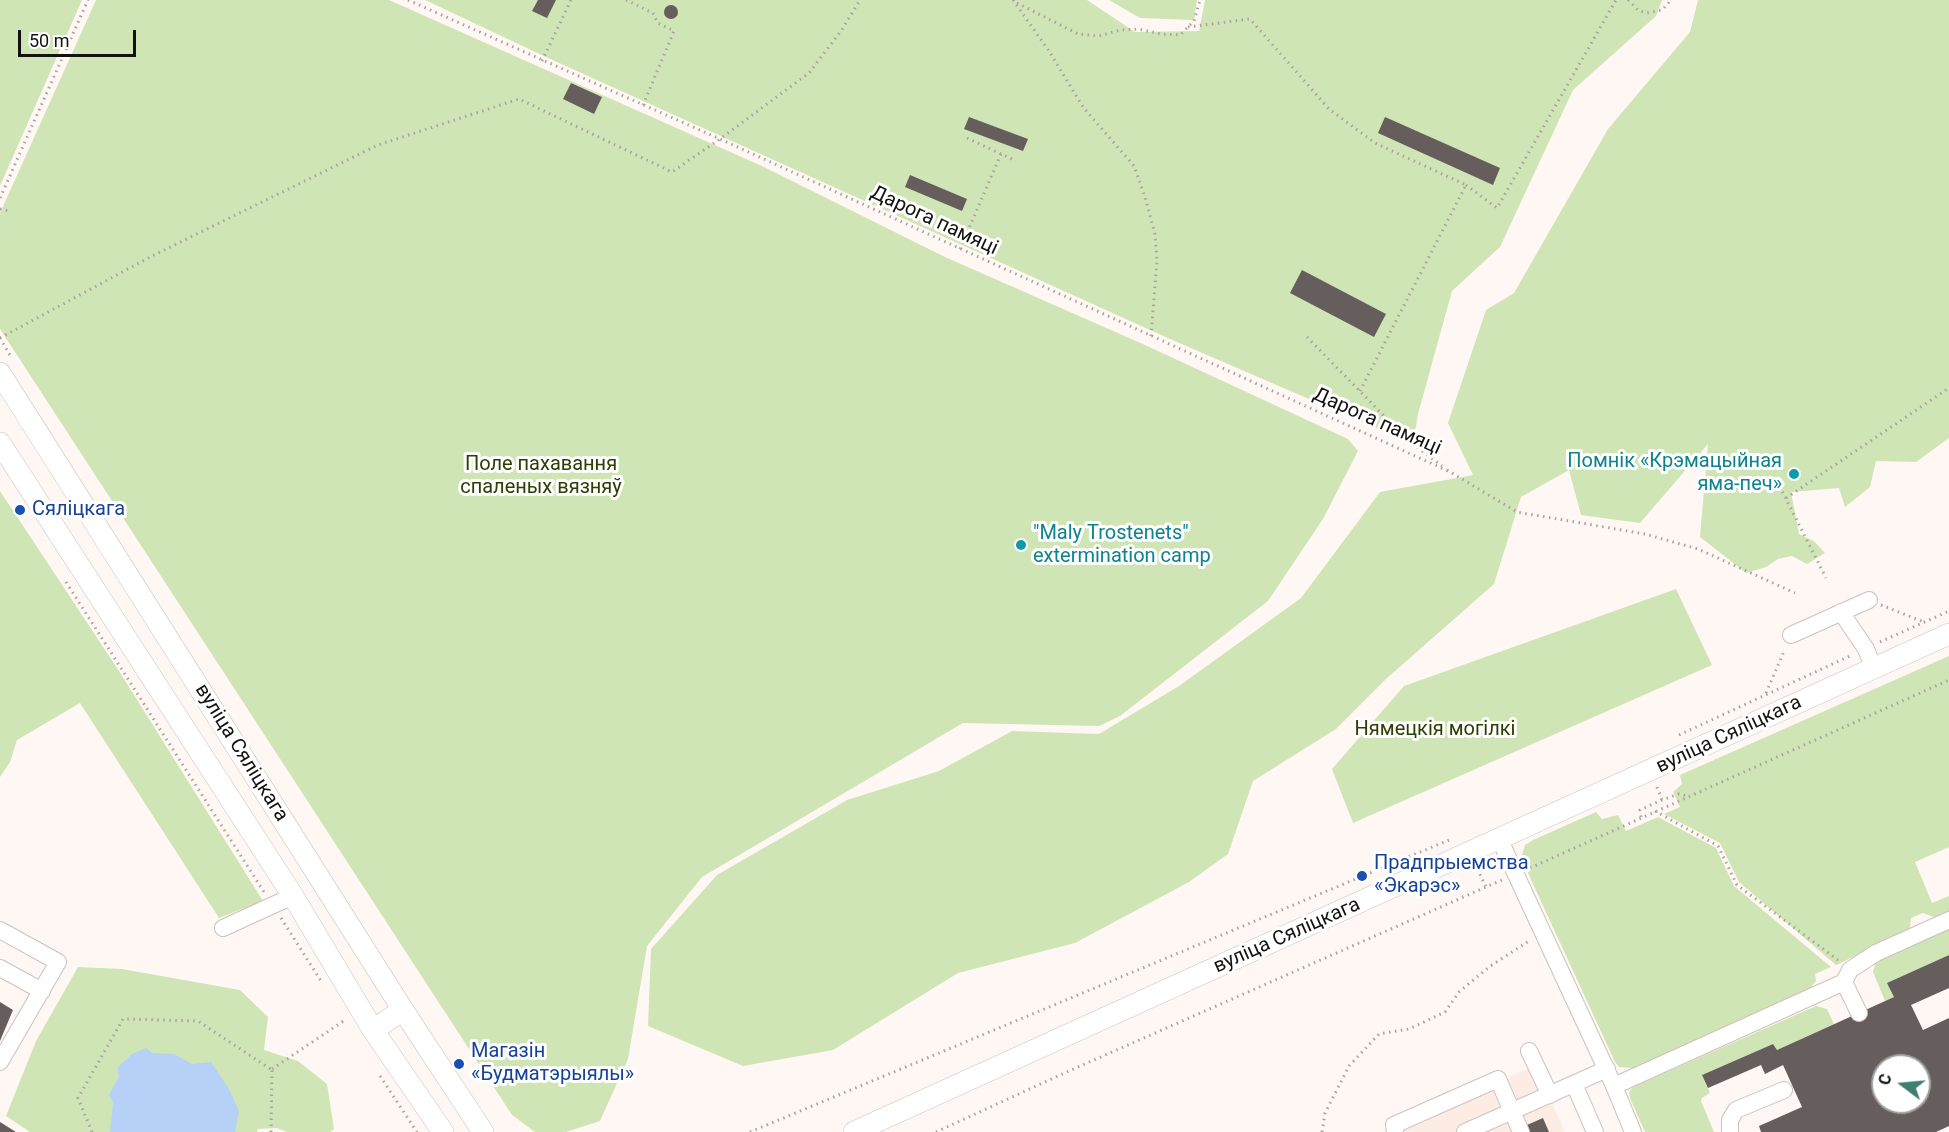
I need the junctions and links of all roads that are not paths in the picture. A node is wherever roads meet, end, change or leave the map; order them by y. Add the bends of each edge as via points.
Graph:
1 (0, 373) edge
2 (0, 443) edge
3 (1869, 600) road end
4 (1841, 612) junction
5 (1949, 634) edge
6 (1791, 635) road end
7 (1870, 658) junction
8 (1499, 838) junction
9 (293, 896) junction
10 (1949, 920) edge
11 (223, 928) dead end
12 (0, 930) edge
13 (0, 968) edge
14 (1847, 976) junction
15 (42, 991) junction
16 (403, 1010) junction
17 (1859, 1013) dead end
18 (373, 1030) junction
19 (1529, 1051) dead end
20 (0, 1062) edge
21 (1607, 1069) junction
22 (1574, 1084) junction
23 (1614, 1086) junction
24 (1784, 1090) dead end
25 (1550, 1095) junction
26 (1512, 1112) junction
27 (1484, 1128) edge
28 (443, 1132) edge
29 (483, 1132) edge
30 (854, 1132) edge
31 (1395, 1132) edge
32 (1465, 1132) edge
33 (1521, 1132) edge
34 (1595, 1132) edge
35 (1633, 1132) edge
36 (1730, 1132) edge

1 - 16 main road, вуліца Сяліцкага
2 - 9 main road, вуліца Сяліцкага
3 - 4 lane
4 - 6 lane
4 - 7 lane
5 - 7 main road, вуліца Сяліцкага
7 - 8 main road, вуліца Сяліцкага via 1651,771
8 - 21 lane
8 - 30 main road, вуліца Сяліцкага
9 - 11 lane
9 - 18 main road, вуліца Сяліцкага
10 - 14 lane via 1876,952
12 - 15 lane via 58,962
13 - 15 lane
14 - 17 lane
14 - 23 lane
15 - 20 lane
16 - 18 main road
16 - 29 main road, вуліца Сяліцкага
18 - 28 main road, вуліца Сяліцкага
19 - 25 lane
21 - 22 lane
21 - 23 lane
22 - 25 lane
22 - 34 lane
23 - 35 lane
24 - 36 lane via 1736,1110 1730,1120
25 - 26 lane
26 - 27 lane
26 - 31 lane via 1498,1079 1394,1125
26 - 33 lane
27 - 32 lane

